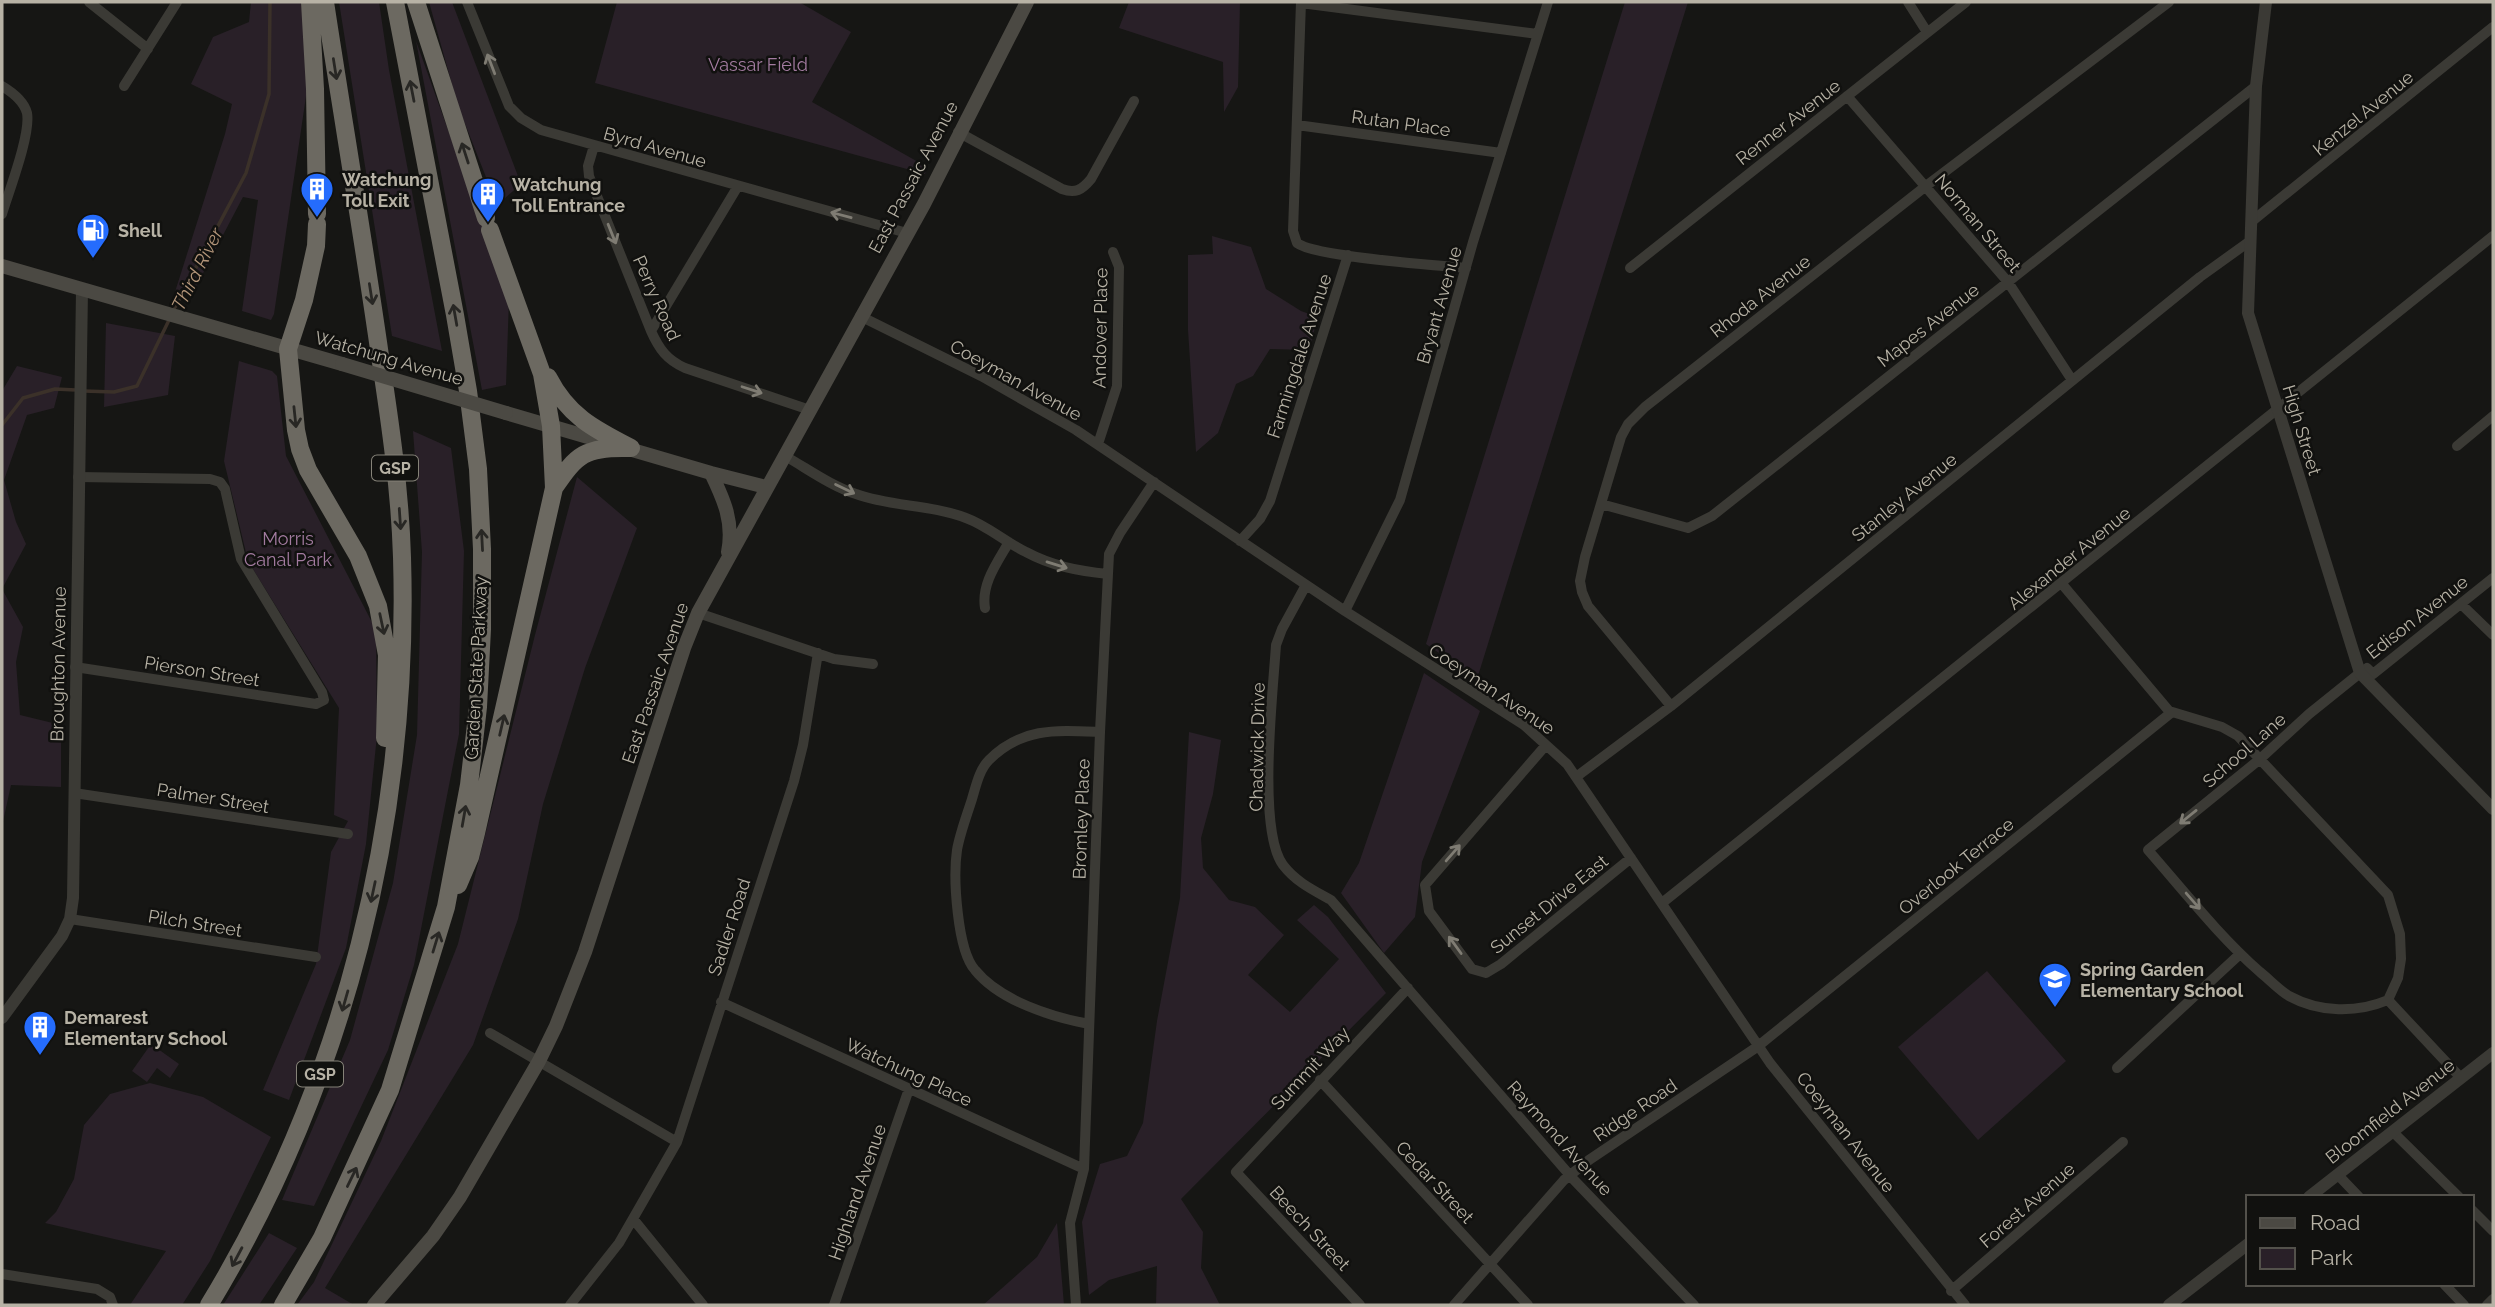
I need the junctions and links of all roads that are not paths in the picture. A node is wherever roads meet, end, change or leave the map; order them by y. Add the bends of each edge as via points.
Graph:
1 (89, 2) edge
2 (177, 2) edge
3 (310, 2) edge
4 (325, 2) edge
5 (395, 2) edge
6 (416, 2) edge
7 (467, 2) edge
8 (1027, 2) edge
9 (1301, 2) edge
10 (1548, 2) edge
11 (1908, 2) edge
12 (1966, 2) edge
13 (2169, 2) edge
14 (2266, 2) edge
15 (2493, 27) edge
16 (1927, 33) junction
17 (1538, 34) junction
18 (148, 49) junction
19 (2, 86) edge
20 (124, 86) dead end
21 (2256, 86) junction
22 (1847, 96) junction
23 (1134, 101) dead end
24 (1297, 125) junction
25 (958, 132) junction
26 (594, 146) junction
27 (1501, 153) junction
28 (738, 186) junction
29 (1926, 186) junction
30 (2, 214) edge
31 (2251, 222) junction
32 (907, 233) junction
33 (2493, 236) edge
34 (2250, 241) junction
35 (1113, 252) dead end
36 (1348, 255) junction
37 (2, 266) edge
38 (1466, 268) junction
39 (1630, 268) dead end
40 (2008, 282) junction
41 (82, 290) junction
42 (860, 316) junction
43 (652, 331) junction
44 (288, 349) junction
45 (538, 358) junction
46 (2072, 380) junction
47 (810, 410) junction
48 (2278, 411) junction
49 (2493, 416) edge
50 (551, 426) junction
51 (1097, 444) junction
52 (2457, 446) dead end
53 (631, 448) junction
54 (785, 456) junction
55 (711, 473) junction
56 (78, 477) junction
57 (1154, 482) junction
58 (766, 487) junction
59 (554, 488) junction
60 (1601, 504) junction
61 (1240, 541) junction
62 (1009, 542) junction
63 (723, 566) junction
64 (1108, 574) junction
65 (2493, 578) edge
66 (2062, 584) junction
67 (1306, 585) junction
68 (2461, 604) junction
69 (985, 608) dead end
70 (1345, 611) junction
71 (698, 613) junction
72 (2493, 635) edge
73 (818, 653) junction
74 (873, 664) dead end
75 (75, 667) junction
76 (2360, 673) junction
77 (1671, 706) junction
78 (2172, 712) junction
79 (1100, 732) junction
80 (1546, 745) junction
81 (2260, 759) junction
82 (1576, 777) junction
83 (74, 793) junction
84 (2493, 809) edge
85 (348, 834) dead end
86 (1632, 858) junction
87 (379, 861) junction
88 (1662, 903) junction
89 (446, 907) junction
90 (70, 919) junction
91 (2240, 954) junction
92 (316, 957) dead end
93 (1408, 988) junction
94 (2388, 1000) junction
95 (721, 1002) junction
96 (2, 1018) edge
97 (1089, 1024) junction
98 (490, 1033) dead end
99 (1759, 1045) junction
100 (2493, 1053) edge
101 (539, 1061) junction
102 (2117, 1068) dead end
103 (2461, 1078) junction
104 (1320, 1080) junction
105 (909, 1089) junction
106 (2393, 1132) junction
107 (677, 1142) junction
108 (2123, 1142) dead end
109 (1084, 1169) junction
110 (1236, 1171) joint
111 (2338, 1175) junction
112 (1570, 1176) junction
113 (2312, 1195) edge
114 (2357, 1195) edge
115 (2457, 1195) edge
116 (2474, 1212) edge
117 (634, 1220) junction
118 (2493, 1231) edge
119 (2246, 1246) edge
120 (1490, 1265) junction
121 (2, 1274) edge
122 (2446, 1286) edge
123 (1951, 1291) junction
124 (2493, 1299) edge
125 (2172, 1304) edge
126 (113, 1305) edge
127 (209, 1305) edge
128 (283, 1305) edge
129 (374, 1305) edge
130 (570, 1305) edge
131 (704, 1305) edge
132 (834, 1305) edge
133 (1076, 1305) edge
134 (1360, 1305) edge
135 (1454, 1305) edge
136 (1528, 1305) edge
137 (1695, 1305) edge
138 (1965, 1305) edge
139 (2464, 1305) edge
140 (2487, 1305) edge

1 - 18 street
2 - 18 street
3 - 44 highway via 316,246
4 -> 87 highway, GSP via 379,350 402,554 399,706
89 -> 5 highway, Garden State Parkway via 469,785 478,706 482,629 478,469 457,327
45 -> 6 highway via 488,224
26 -> 7 street, Byrd Avenue via 541,130 509,106
8 - 25 main road, East Passaic Avenue
9 - 17 street
9 - 24 street, Farmingdale Avenue
10 - 17 street, Bryant Avenue
11 - 16 street
12 - 16 street, Renner Avenue
13 - 29 street, Rhoda Avenue
14 - 21 street, High Street
15 - 31 street, Kenzel Avenue
16 - 22 street, Renner Avenue
17 - 27 street, Bryant Avenue
18 - 20 street
19 - 30 street via 21,100 27,113
21 - 31 street, High Street
21 - 40 street, Mapes Avenue
22 - 29 street, Norman Street
22 - 39 street, Renner Avenue
23 - 25 street via 1091,179 1077,191 1062,189
24 - 27 street, Rutan Place
24 - 36 street, Farmingdale Avenue via 1294,238 1301,246
25 - 32 main road, East Passaic Avenue
26 - 28 street, Byrd Avenue
26 -> 43 street, Perry Road via 589,176
27 - 38 street, Bryant Avenue
32 -> 28 street, Byrd Avenue
28 - 43 street
29 - 40 street, Norman Street
29 - 60 street, Rhoda Avenue via 1645,407 1621,437
31 - 34 street, High Street
32 - 42 main road, East Passaic Avenue
33 - 48 street, Alexander Avenue
34 - 46 street, Stanley Avenue
34 - 48 street, High Street via 2248,313
35 - 51 street, Andover Place via 1119,267 1117,387
36 - 38 street
36 - 61 street, Farmingdale Avenue via 1270,501
37 - 41 main road, Watchung Avenue
38 - 70 street, Bryant Avenue via 1399,500
40 - 46 street, Norman Street
40 - 60 street, Mapes Avenue via 1698,525 1675,526
41 - 44 main road, Watchung Avenue
41 - 56 street, Broughton Avenue
42 - 47 main road, East Passaic Avenue
42 - 51 street, Coeyman Avenue via 981,376
43 -> 47 street, Perry Road via 671,362
44 - 50 main road, Watchung Avenue, bridge
44 -> 87 highway via 300,449 358,556 384,631 387,686
45 - 50 highway
45 - 53 highway via 572,412
46 - 77 street, Stanley Avenue
47 - 54 main road, East Passaic Avenue
48 - 66 street, Alexander Avenue
48 - 76 street, High Street
49 - 52 street
50 - 53 main road, Watchung Avenue
50 - 59 highway
51 - 57 street, Coeyman Avenue
53 - 55 main road, Watchung Avenue
53 - 59 highway via 591,450 571,463
54 - 58 main road, East Passaic Avenue
54 -> 62 street via 854,494 967,518
55 - 58 main road, Watchung Avenue
55 - 63 main road via 730,520
56 - 75 street, Broughton Avenue
56 - 75 street, Pierson Street via 220,482 241,559 324,700 316,704
57 - 61 street, Coeyman Avenue
57 - 64 street, Bromley Place via 1109,554
58 - 63 main road, East Passaic Avenue
89 -> 59 highway via 463,876 476,833
60 - 77 street, Rhoda Avenue via 1585,557 1582,592 1588,607
61 - 67 street, Coeyman Avenue
62 -> 64 street via 1052,565
62 - 69 street via 985,586
63 - 71 main road, East Passaic Avenue
64 - 79 street, Bromley Place
65 - 68 street, Edison Avenue
66 - 78 street
66 - 88 street, Alexander Avenue
67 - 70 street, Coeyman Avenue
67 - 93 street, Chadwick Drive via 1276,645 1268,799 1273,832 1281,863 1299,882 1331,900
68 - 72 street
68 - 76 street, Edison Avenue via 2373,674 2367,668
70 - 80 street, Coeyman Avenue via 1524,725
71 - 73 street
71 - 101 main road, East Passaic Avenue via 580,965
73 - 74 street
73 - 95 street, Sadler Road via 794,781
75 - 83 street, Broughton Avenue
76 - 81 street, School Lane
76 - 84 street, High Street
77 - 82 street, Stanley Avenue
78 - 81 street via 2222,727
78 - 99 street, Overlook Terrace
79 - 97 street, Bromley Place
79 - 97 street via 1040,733 1016,742 987,762 957,849 955,873 959,922 973,969 1025,1005
80 - 82 street, Coeyman Avenue
86 -> 80 street, Sunset Drive East via 1501,964 1486,973 1472,969 1429,911 1425,885
81 -> 91 street, School Lane via 2148,849
81 - 94 street via 2388,895 2400,934 2401,959
82 - 86 street, Coeyman Avenue
83 - 85 street, Palmer Street
83 - 90 street, Broughton Avenue
86 - 88 street, Coeyman Avenue
87 -> 127 highway, GSP via 353,972 318,1081 263,1207
88 - 99 street, Coeyman Avenue
128 -> 89 highway, Garden State Parkway via 322,1238 390,1090
90 - 92 street, Pilch Street
90 - 96 street, Broughton Avenue
91 - 94 street via 2289,995 2310,1004 2354,1010
91 - 102 street
93 - 104 street, Summit Way
93 - 112 street, Raymond Avenue
94 - 103 street
95 - 105 street, Watchung Place
95 - 107 street, Sadler Road
97 - 109 street, Bromley Place
98 - 101 street
99 - 112 street, Ridge Road
99 - 123 street, Coeyman Avenue
100 - 103 street, Bloomfield Avenue
101 - 107 street
101 - 129 main road, East Passaic Avenue via 460,1197
103 - 106 street, Bloomfield Avenue
104 - 110 street, Summit Way
104 - 120 street, Cedar Street
105 - 109 street, Watchung Place
105 - 132 street, Highland Avenue
106 - 111 street, Bloomfield Avenue
106 - 115 street
107 - 117 street, Sadler Road
108 - 123 street, Forest Avenue
109 - 133 street, Bromley Place via 1070,1223
110 - 134 street, Beech Street
111 - 113 street, Bloomfield Avenue
111 - 114 street
112 - 120 street, Ridge Road
112 - 137 street, Raymond Avenue
116 - 118 street
117 - 130 street, Sadler Road
117 - 131 street
119 - 125 street
120 - 135 street, Ridge Road
120 - 136 street, Cedar Street
121 - 126 street via 97,1289 110,1297
122 - 139 street
123 - 138 street, Coeyman Avenue
124 - 140 street

